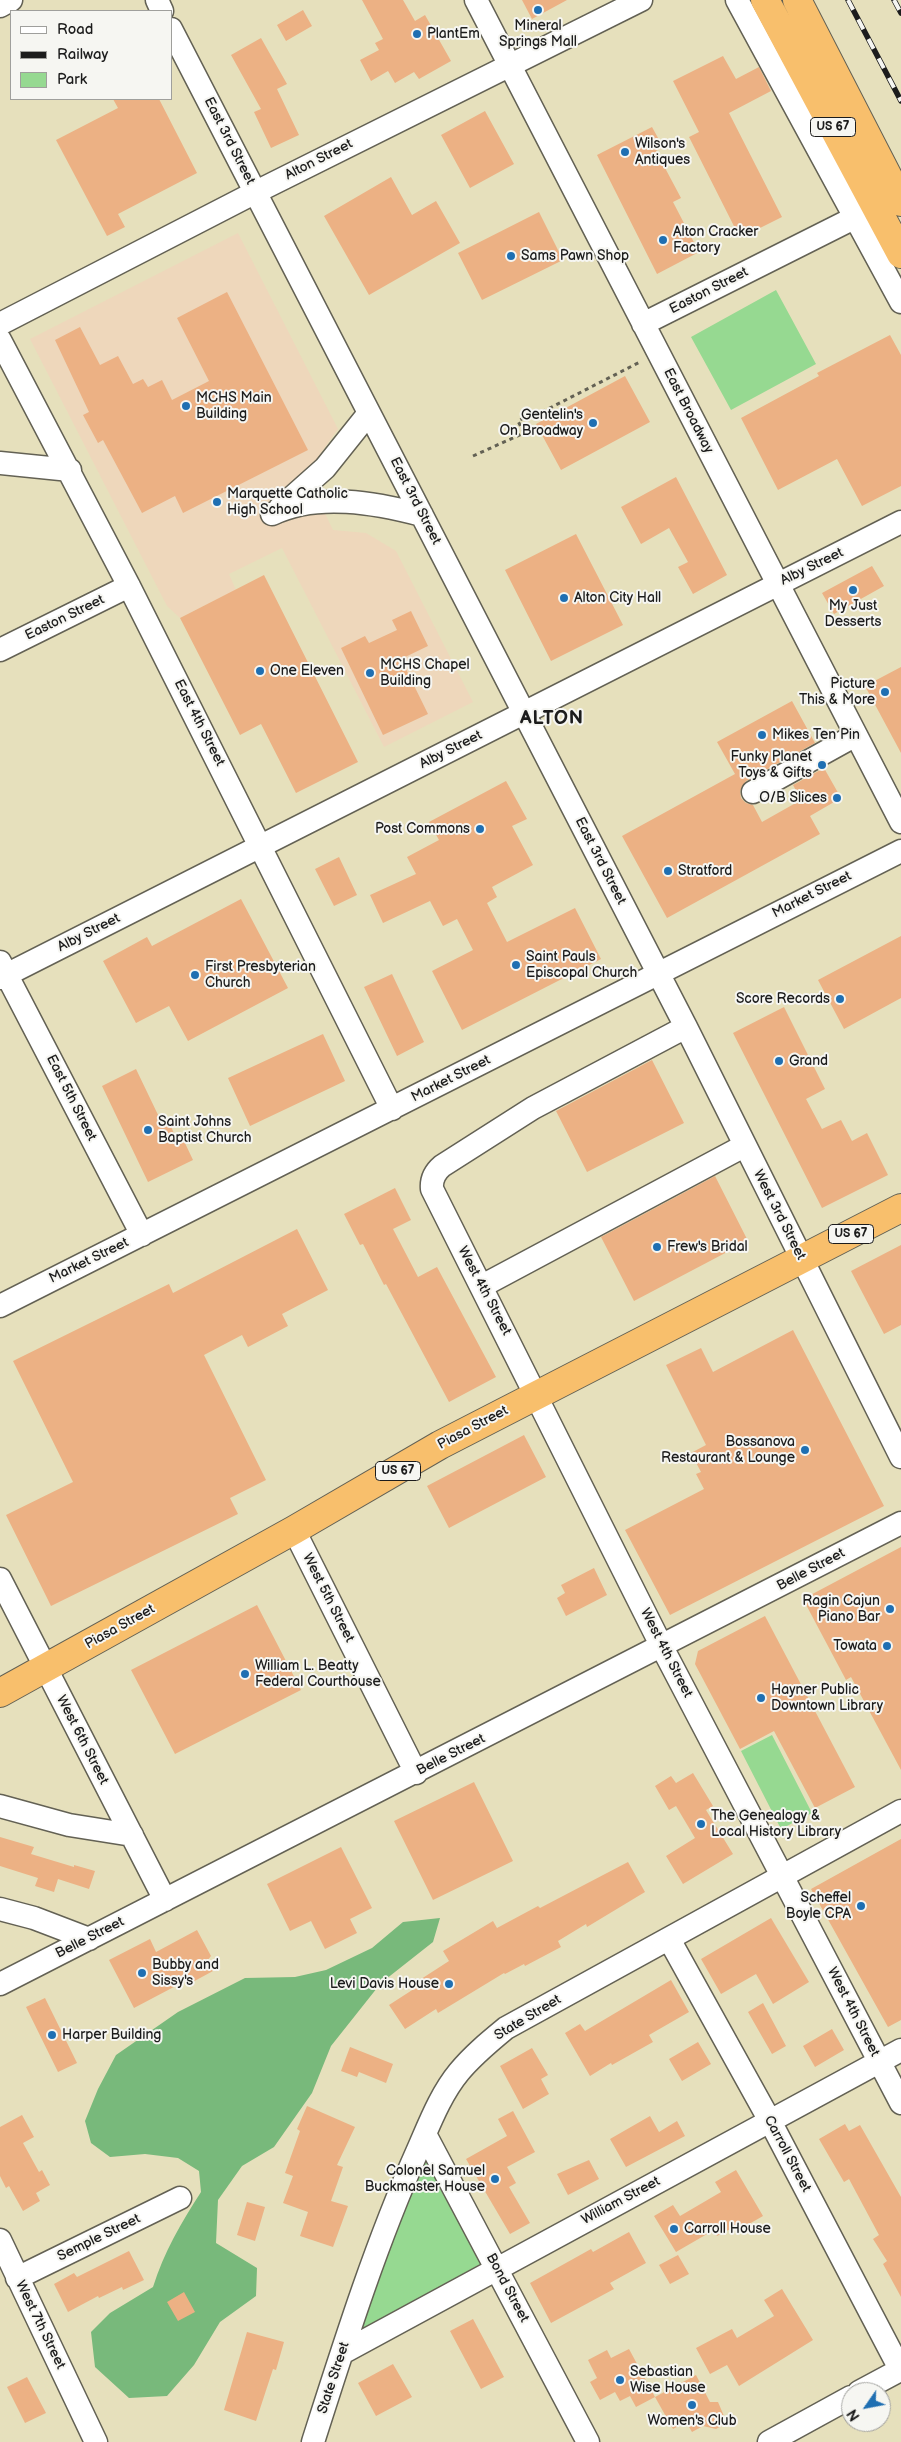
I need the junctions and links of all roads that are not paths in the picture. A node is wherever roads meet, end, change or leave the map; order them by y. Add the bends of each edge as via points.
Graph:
1 (11, 0) edge
2 (476, 0) edge
3 (641, 0) edge
4 (737, 0) edge
5 (765, 0) edge
6 (796, 0) edge
7 (0, 6) edge
8 (172, 30) edge
9 (510, 65) junction
10 (256, 192) junction
11 (901, 202) edge
12 (856, 217) junction
13 (901, 254) edge
14 (901, 302) edge
15 (0, 324) edge
16 (643, 324) junction
17 (0, 340) edge
18 (369, 412) junction
19 (0, 463) edge
20 (70, 470) junction
21 (422, 515) junction
22 (901, 522) edge
23 (778, 583) junction
24 (130, 586) junction
25 (0, 650) edge
26 (523, 713) junction
27 (856, 735) junction
28 (753, 792) dead end
29 (901, 822) edge
30 (262, 846) junction
31 (901, 850) edge
32 (2, 971) edge
33 (658, 973) junction
34 (686, 1027) junction
35 (392, 1109) junction
36 (744, 1146) junction
37 (901, 1208) edge
38 (142, 1235) junction
39 (802, 1260) junction
40 (482, 1286) junction
41 (0, 1306) edge
42 (537, 1394) junction
43 (901, 1457) edge
44 (901, 1523) edge
45 (294, 1530) junction
46 (0, 1579) edge
47 (662, 1646) junction
48 (46, 1668) junction
49 (0, 1693) edge
50 (416, 1773) junction
51 (0, 1806) edge
52 (901, 1811) edge
53 (132, 1835) junction
54 (782, 1877) junction
55 (165, 1900) junction
56 (0, 1910) edge
57 (89, 1939) junction
58 (668, 1939) junction
59 (0, 1984) edge
60 (901, 2050) edge
61 (879, 2062) junction
62 (901, 2103) edge
63 (770, 2121) junction
64 (425, 2134) junction
65 (180, 2198) dead end
66 (0, 2240) edge
67 (497, 2268) junction
68 (9, 2270) edge
69 (342, 2353) junction
70 (900, 2370) edge
71 (878, 2382) edge
72 (841, 2402) edge
73 (96, 2442) edge
74 (313, 2442) edge
75 (588, 2442) edge
76 (769, 2442) edge

1 - 7 street
2 - 9 street, East Broadway
3 - 9 street, Alton Street
4 - 12 street
5 - 13 highway, US 67
6 - 11 highway, US 67
8 - 10 street, East 3rd Street
9 - 10 street, Alton Street
9 - 16 street, East Broadway
10 - 15 street, Alton Street
10 - 18 street, East 3rd Street
12 - 14 street
12 - 16 street, Easton Street
16 - 23 street, East Broadway
17 - 20 street, East 4th Street
18 - 21 street, East 3rd Street
18 - 21 street via 325,468 272,514 303,504 358,502
19 - 20 street
20 - 24 street, East 4th Street
21 - 26 street, East 3rd Street
22 - 23 street, Alby Street
23 - 26 street, Alby Street
23 - 27 street, East Broadway
24 - 25 street, Easton Street
24 - 30 street, East 4th Street
26 - 30 street, Alby Street
26 - 33 street, East 3rd Street
27 - 28 street
27 - 29 street, East Broadway
30 - 32 street, Alby Street
30 - 35 street, East 4th Street
31 - 33 street, Market Street
32 - 38 street, East 5th Street
33 - 34 street, West 3rd Street
33 - 35 street, Market Street
34 - 36 street, West 3rd Street
34 - 40 street, West 4th Street via 533,1108 442,1166 431,1182 436,1200
35 - 38 street, Market Street
36 - 39 street, West 3rd Street
36 - 40 street
37 - 39 highway, Piasa Street / US 67
38 - 41 street, Market Street
39 - 42 highway, Piasa Street / US 67
39 - 43 street, West 3rd Street
40 - 42 street, West 4th Street
42 - 45 highway, Piasa Street / US 67
42 - 47 street, West 4th Street
44 - 47 street, Belle Street
45 - 48 highway, Piasa Street / US 67
45 - 50 street, West 5th Street
46 - 48 street, West 6th Street
47 - 50 street, Belle Street
47 - 54 street, West 4th Street
48 - 49 highway, Piasa Street / US 67
48 - 53 street, West 6th Street
50 - 55 street, Belle Street
51 - 53 street via 70,1825
52 - 54 street, State Street
53 - 55 street, West 6th Street
54 - 58 street, State Street
54 - 61 street, West 4th Street
55 - 57 street, Belle Street
56 - 57 street via 34,1918
57 - 59 street, Belle Street
58 - 63 street, Carroll Street
58 - 64 street, State Street via 506,2028 482,2047 444,2094
60 - 61 street, William Street
61 - 62 street, West 4th Street
61 - 63 street, William Street
63 - 67 street, William Street
63 - 70 street, Carroll Street
64 - 67 street, Bond Street
64 - 69 street, State Street via 378,2248
65 - 68 street, Semple Street
66 - 68 street, West 7th Street
67 - 69 street, William Street
67 - 75 street, Bond Street
68 - 73 street, West 7th Street
69 - 74 street, State Street
70 - 71 street
72 - 76 street

